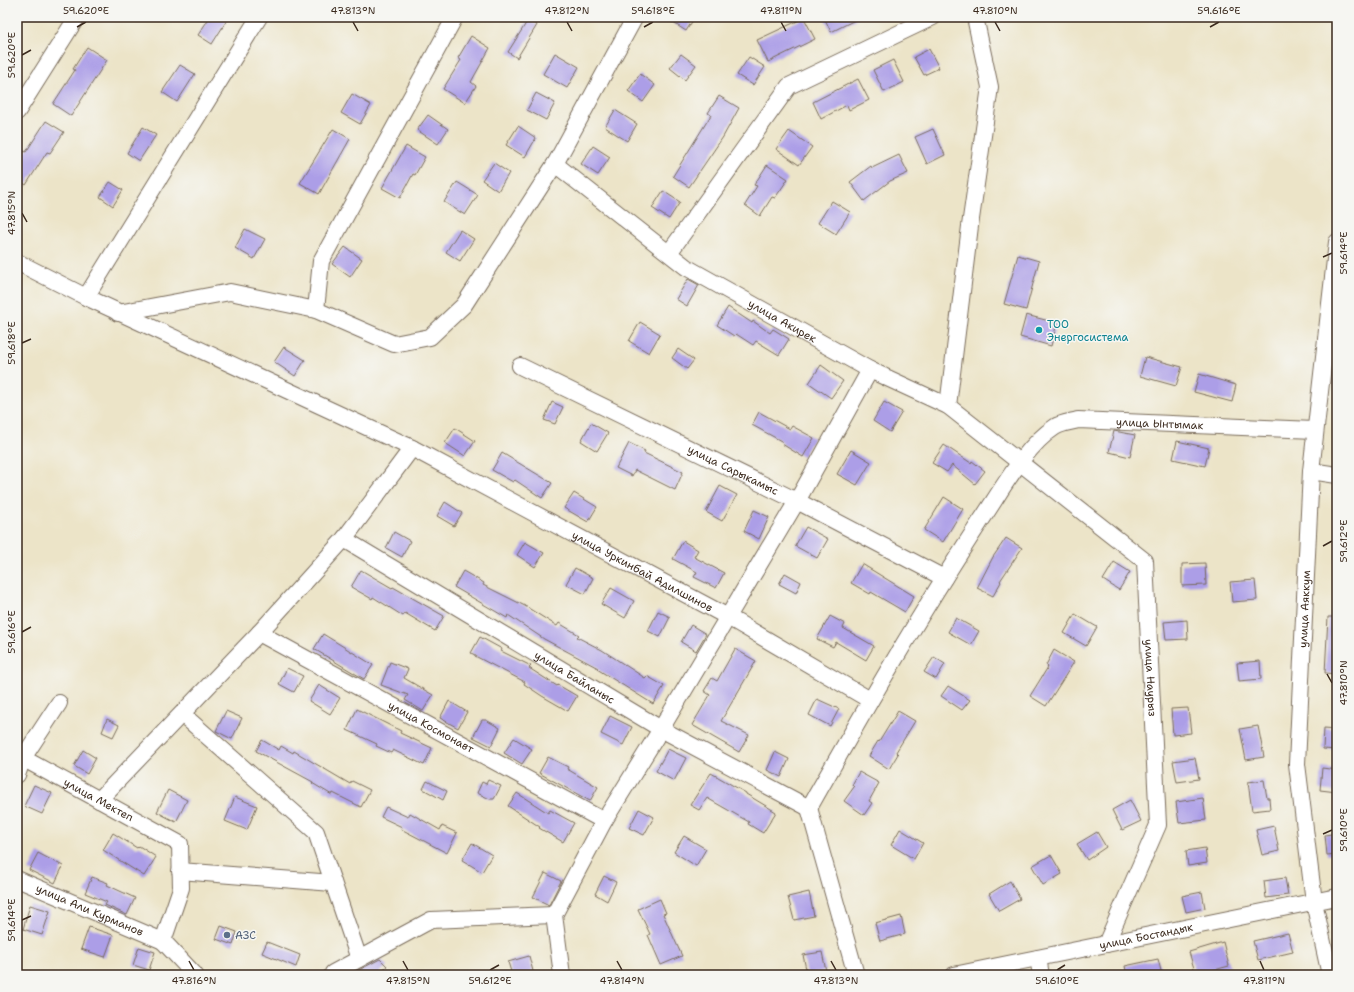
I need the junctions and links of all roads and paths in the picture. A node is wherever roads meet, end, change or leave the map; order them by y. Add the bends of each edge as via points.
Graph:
1 (77, 17) edge
2 (259, 17) edge
3 (455, 17) edge
4 (635, 17) edge
5 (933, 17) edge
6 (975, 17) edge
7 (17, 112) edge
8 (555, 164) junction
9 (1337, 242) edge
10 (669, 253) junction
11 (17, 262) edge
12 (86, 297) junction
13 (316, 310) junction
14 (118, 312) junction
15 (520, 366) dead end
16 (870, 370) junction
17 (948, 406) junction
18 (1315, 430) junction
19 (412, 448) junction
20 (1020, 462) junction
21 (1311, 471) junction
22 (1337, 475) edge
23 (797, 501) junction
24 (344, 539) junction
25 (944, 578) junction
26 (728, 617) junction
27 (259, 633) junction
28 (870, 700) junction
29 (59, 703) dead end
30 (182, 714) junction
31 (661, 729) junction
32 (20, 757) edge
33 (17, 775) edge
34 (99, 800) junction
35 (809, 808) junction
36 (604, 821) junction
37 (180, 870) junction
38 (17, 879) edge
39 (333, 883) junction
40 (1337, 897) edge
41 (1314, 902) junction
42 (554, 915) junction
43 (163, 941) junction
44 (1106, 944) junction
45 (1038, 958) junction
46 (359, 959) junction
47 (195, 975) edge
48 (333, 975) edge
49 (562, 975) edge
50 (856, 975) edge
51 (954, 975) edge
52 (1041, 975) edge
53 (1330, 975) edge

1 - 7 street
2 - 12 street
3 - 13 street via 321,261
4 - 8 street
5 - 10 street via 789,86
6 - 17 street via 990,87
8 - 10 street, улица Акирек
8 - 13 street via 464,305 430,337 394,344
9 - 18 street, улица Аяккум
10 - 16 street, улица Акирек via 686,267
11 - 12 street, улица Уркинбай Адилшинов
12 - 14 street, улица Уркинбай Адилшинов
13 - 14 street via 230,292
14 - 19 street, улица Уркинбай Адилшинов
15 - 23 street, улица Сарыкамыс
16 - 17 street, улица Акирек
16 - 23 street
17 - 20 street, улица Акирек
18 - 20 street, улица Ынтымак via 1078,420 1056,427
18 - 21 street, улица Аяккум
19 - 24 street
19 - 26 street, улица Уркинбай Адилшинов
20 - 25 street, улица Ынтымак
20 - 44 street, улица Наурыз via 1145,561 1158,824
21 - 22 street
21 - 41 street, улица Аяккум via 1297,764
23 - 25 street, улица Сарыкамыс
23 - 26 street
24 - 27 street
24 - 31 street, улица Байланыс
25 - 28 street, улица Ынтымак
26 - 28 street, улица Уркинбай Адилшинов
26 - 31 street
27 - 30 street
27 - 36 street, улица Космонавт
28 - 35 street, улица Ынтымак
29 - 32 street
30 - 34 street
30 - 39 street via 316,832
31 - 35 street, улица Байланыс
31 - 36 street
32 - 33 street
32 - 34 street, улица Мектеп
34 - 37 street, улица Мектеп via 180,844
35 - 50 street
36 - 42 street
37 - 39 street
37 - 43 street via 181,888
38 - 43 street, улица Али Курманов
39 - 46 street
40 - 41 street, улица Бостандык
41 - 44 street, улица Бостандык
41 - 53 street, улица Аяккум
42 - 46 street via 431,920
42 - 49 street
43 - 47 street
44 - 45 street, улица Бостандык
45 - 51 street, улица Бостандык
45 - 52 street
46 - 48 street

